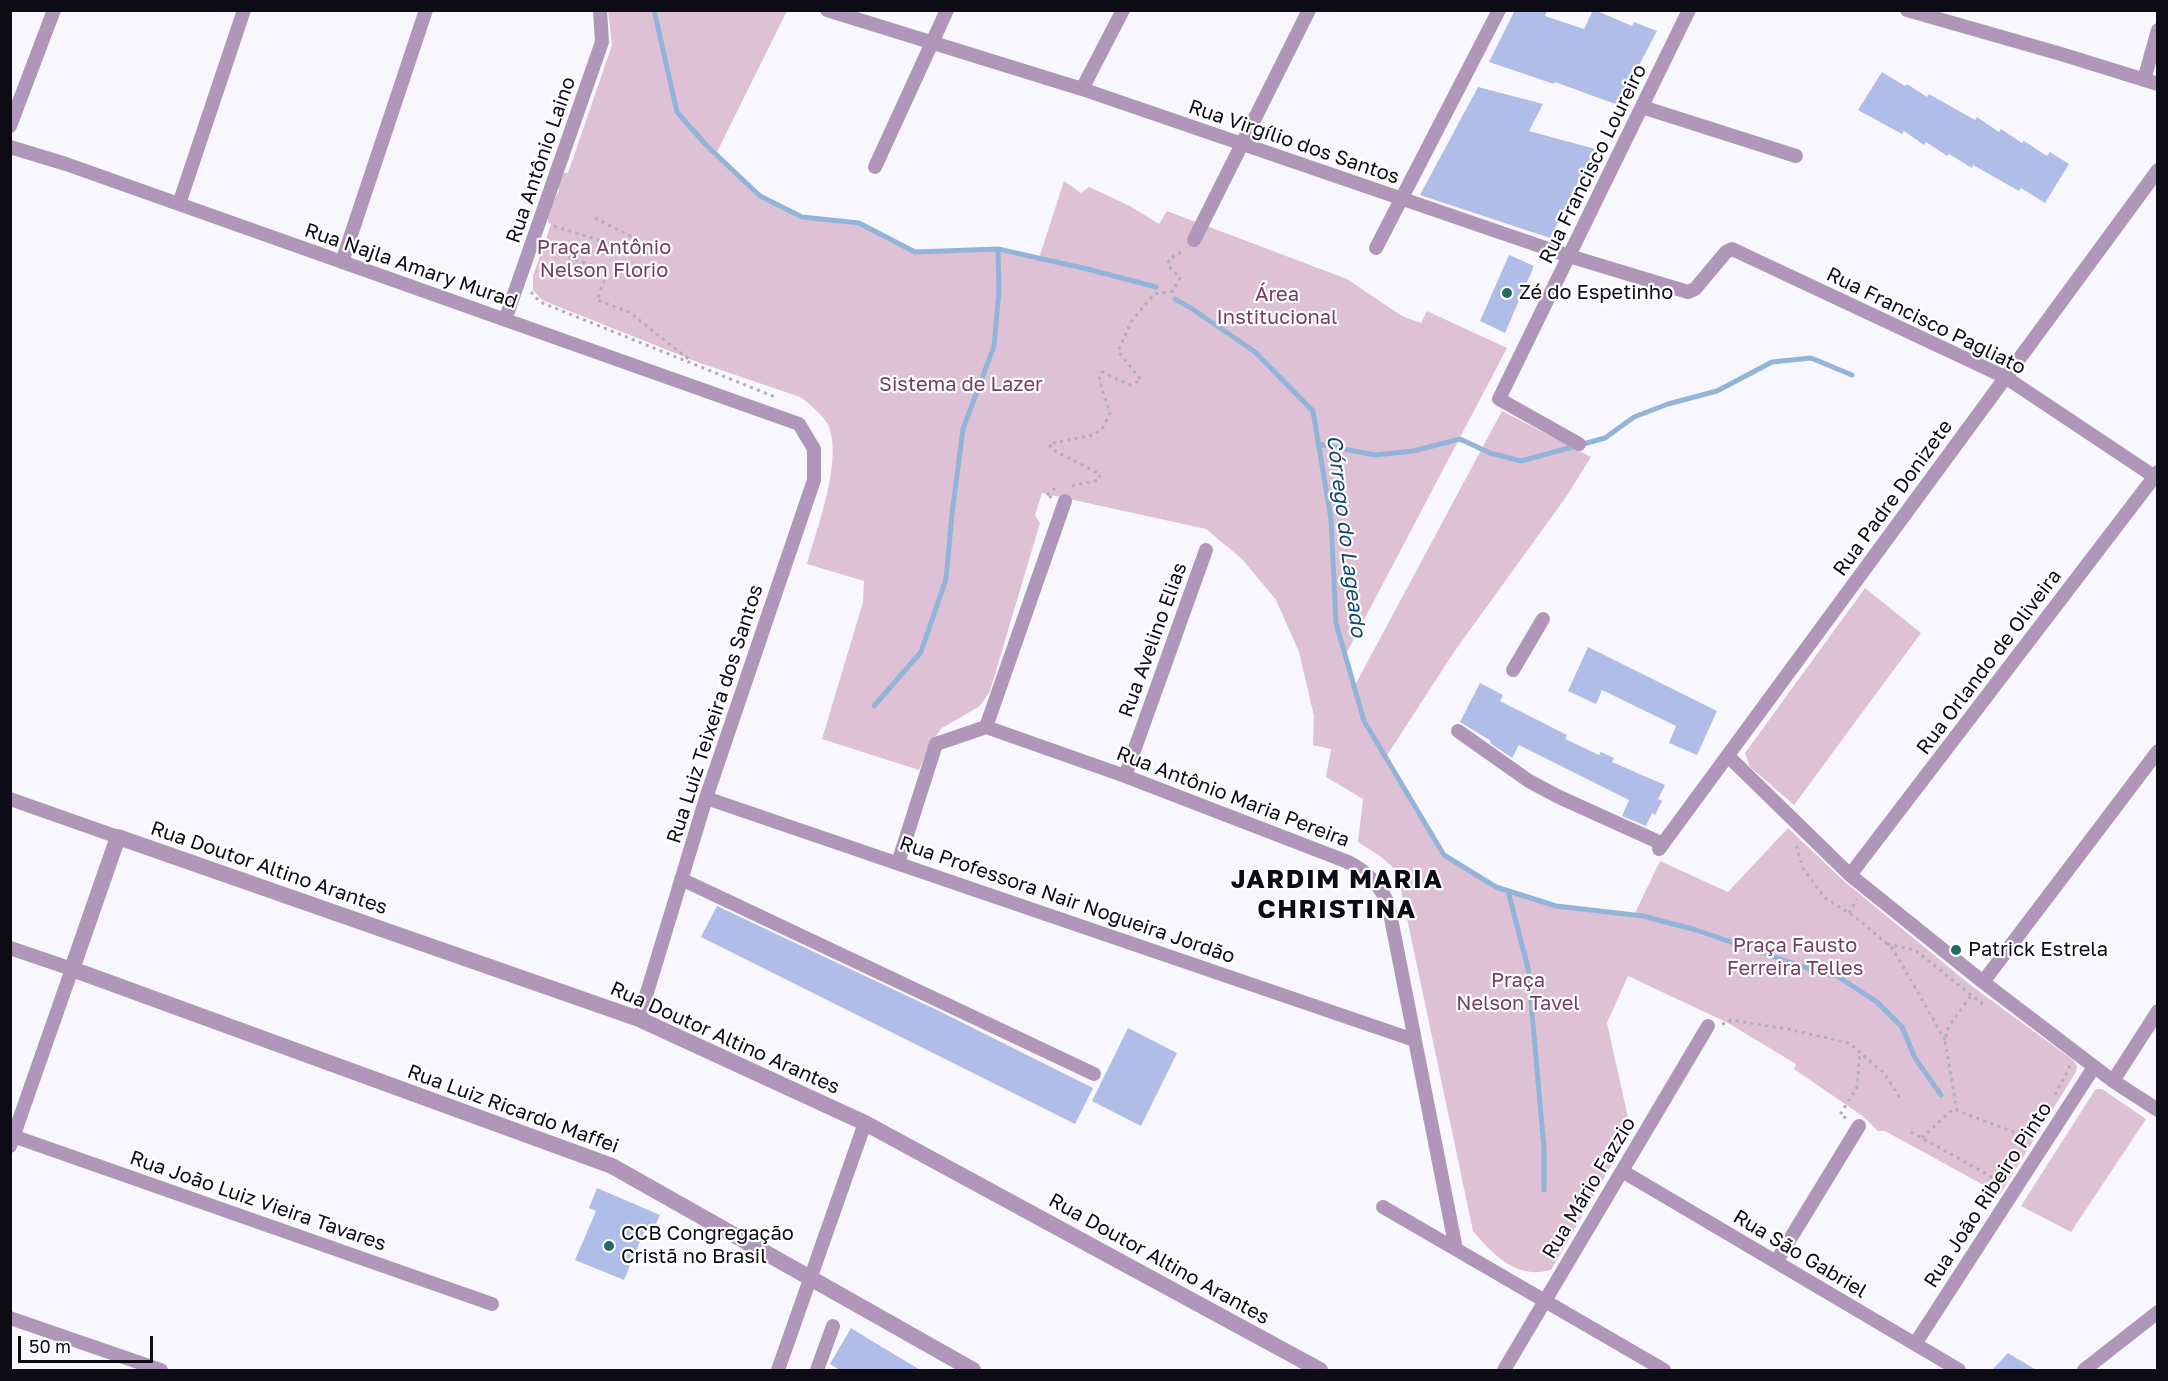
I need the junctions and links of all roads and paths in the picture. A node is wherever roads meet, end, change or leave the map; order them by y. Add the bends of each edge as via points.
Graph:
1 (54, 10) edge
2 (244, 10) edge
3 (426, 10) edge
4 (600, 10) edge
5 (827, 10) edge
6 (946, 10) edge
7 (1123, 10) edge
8 (1309, 10) edge
9 (1499, 10) edge
10 (1689, 10) edge
11 (1907, 10) edge
12 (2157, 30) edge
13 (932, 42) junction
14 (2144, 80) junction
15 (2157, 84) edge
16 (1082, 89) junction
17 (1642, 107) junction
18 (10, 126) edge
19 (1240, 144) junction
20 (10, 147) edge
21 (1796, 156) dead end
22 (875, 167) dead end
23 (2157, 170) edge
24 (1400, 199) junction
25 (178, 204) junction
26 (593, 217) dead end
27 (552, 225) dead end
28 (1194, 240) joint
29 (533, 244) junction
30 (1377, 248) dead end
31 (1732, 249) joint
32 (1569, 256) junction
33 (342, 262) junction
34 (589, 264) junction
35 (583, 274) dead end
36 (530, 288) dead end
37 (505, 320) junction
38 (695, 364) junction
39 (2005, 377) junction
40 (781, 400) dead end
41 (799, 424) joint
42 (1579, 444) dead end
43 (2156, 476) edge
44 (1065, 501) joint
45 (1206, 550) dead end
46 (1543, 619) dead end
47 (1513, 670) dead end
48 (986, 727) junction
49 (1458, 731) dead end
50 (2157, 751) edge
51 (1728, 756) junction
52 (1125, 776) junction
53 (706, 798) junction
54 (10, 799) edge
55 (118, 837) junction
56 (898, 863) junction
57 (1803, 868) dead end
58 (1851, 874) junction
59 (681, 879) junction
60 (1887, 944) junction
61 (10, 948) edge
62 (72, 969) junction
63 (1983, 982) junction
64 (1970, 996) junction
65 (1990, 1009) dead end
66 (2157, 1011) edge
67 (639, 1019) junction
68 (1708, 1026) joint
69 (1414, 1040) junction
70 (1946, 1040) junction
71 (1860, 1052) junction
72 (2068, 1061) dead end
73 (2094, 1067) junction
74 (1094, 1074) dead end
75 (2113, 1081) junction
76 (2053, 1098) dead end
77 (1901, 1100) dead end
78 (2157, 1110) edge
79 (1957, 1111) junction
80 (1840, 1115) dead end
81 (865, 1123) junction
82 (1858, 1126) dead end
83 (1911, 1132) dead end
84 (1922, 1138) junction
85 (12, 1139) edge
86 (2025, 1144) dead end
87 (1622, 1171) junction
88 (2001, 1182) dead end
89 (1383, 1207) dead end
90 (1456, 1250) junction
91 (1776, 1262) junction
92 (810, 1278) junction
93 (1545, 1300) junction
94 (492, 1304) dead end
95 (2157, 1312) edge
96 (10, 1318) edge
97 (833, 1326) dead end
98 (1915, 1344) junction
99 (780, 1370) edge
100 (161, 1371) edge
101 (817, 1371) edge
102 (973, 1371) edge
103 (1320, 1371) edge
104 (1504, 1371) edge
105 (1664, 1371) edge
106 (1959, 1371) edge
107 (2084, 1371) edge

1 - 18 street
2 - 25 street
3 - 33 street
4 - 29 street, Rua Antônio Laino via 603,42
5 - 13 street, Rua Virgílio dos Santos
6 - 13 street
7 - 16 street
8 - 19 street
9 - 24 street
10 - 17 street, Rua Francisco Loureiro
11 - 14 street
12 - 14 street
13 - 16 street, Rua Virgílio dos Santos
13 - 22 street
14 - 15 street
16 - 19 street, Rua Virgílio dos Santos
17 - 21 street
17 - 32 street, Rua Francisco Loureiro
19 - 24 street, Rua Virgílio dos Santos
19 - 28 street
20 - 25 street, Rua Najla Amary Murad
23 - 39 street, Rua Padre Donizete
24 - 30 street
24 - 32 street, Rua Virgílio dos Santos
25 - 33 street, Rua Najla Amary Murad
26 - 27 path via 650,246 646,255
28 - 44 path via 1169,259 1168,266 1180,278 1173,291 1154,294 1131,322 1118,351 1141,380 1130,385 1102,372 1099,380 1110,413 1102,429 1093,435 1049,444 1053,450 1100,474 1099,480 1054,488 1046,496
29 - 34 path
29 - 37 street, Rua Antônio Laino
31 - 32 street, Rua Virgílio dos Santos via 1688,292
31 - 39 street, Rua Francisco Pagliato
32 - 42 street, Rua Francisco Loureiro via 1499,399
33 - 37 street, Rua Najla Amary Murad
34 - 35 path
34 - 38 path via 608,271 597,300 629,312
36 - 38 path via 540,302
37 - 41 street, Rua Najla Amary Murad
38 - 40 path
39 - 43 street, Rua Francisco Pagliato
39 - 51 street, Rua Padre Donizete
41 - 53 street, Rua Luiz Teixeira dos Santos via 814,449 814,480
43 - 58 street, Rua Orlando de Oliveira
44 - 48 street
45 - 52 street, Rua Avelino Elias
46 - 47 street
48 - 52 street, Rua Antônio Maria Pereira
48 - 56 street via 936,744
49 - 51 street, Rua Padre Donizete via 1529,782 1661,846
50 - 63 street
51 - 58 street
52 - 69 street, Rua Antônio Maria Pereira via 1368,873 1381,887 1388,903
53 - 56 street, Rua Professora Nair Nogueira Jordão
53 - 59 street, Rua Luiz Teixeira dos Santos
54 - 55 street, Rua Doutor Altino Arantes
55 - 62 street
55 - 67 street, Rua Doutor Altino Arantes
56 - 69 street, Rua Professora Nair Nogueira Jordão
57 - 60 path via 1824,897
58 - 63 street
59 - 67 street, Rua Luiz Teixeira dos Santos
59 - 74 street
60 - 64 path via 1915,950
60 - 70 path
61 - 62 street, Rua Luiz Ricardo Maffei
62 - 85 street
62 - 92 street, Rua Luiz Ricardo Maffei via 612,1166
63 - 73 street
64 - 65 path
64 - 70 path via 1948,1028
66 - 75 street
67 - 81 street, Rua Doutor Altino Arantes
68 - 71 path via 1731,1020 1788,1029 1849,1043
68 - 87 street, Rua Mário Fazzio
69 - 90 street, Rua Antônio Maria Pereira
70 - 79 path
71 - 77 path via 1884,1073
71 - 80 path via 1857,1087
72 - 76 path via 2070,1071
73 - 75 street
73 - 98 street, Rua João Ribeiro Pinto
75 - 78 street
79 - 84 path via 1953,1109
79 - 86 path via 2019,1134 2031,1134
81 - 92 street
81 - 103 street, Rua Doutor Altino Arantes
82 - 91 street
83 - 84 path
84 - 88 path
85 - 94 street, Rua João Luiz Vieira Tavares
87 - 91 street, Rua São Gabriel
87 - 93 street, Rua Mário Fazzio
89 - 90 street
90 - 93 street
91 - 98 street, Rua São Gabriel
92 - 99 street
92 - 102 street, Rua Luiz Ricardo Maffei
93 - 104 street, Rua Mário Fazzio
93 - 105 street
95 - 107 street
96 - 100 street
97 - 101 street
98 - 106 street, Rua São Gabriel

